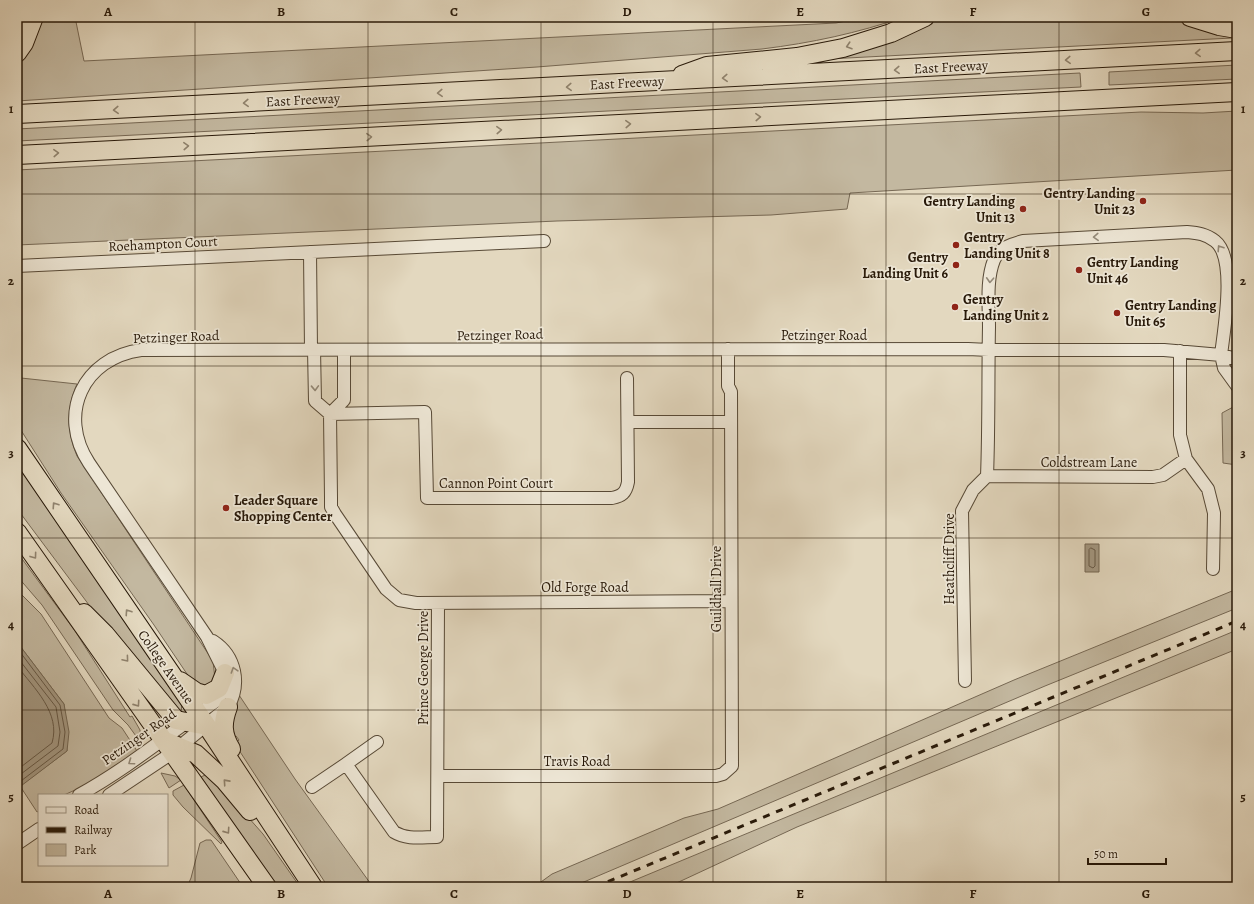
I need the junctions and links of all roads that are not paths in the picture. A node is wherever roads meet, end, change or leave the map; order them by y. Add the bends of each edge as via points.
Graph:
1 (34, 17) edge
2 (925, 17) edge
3 (1190, 17) edge
4 (1237, 29) edge
5 (1237, 51) edge
6 (17, 53) edge
7 (664, 82) junction
8 (1237, 92) edge
9 (17, 114) edge
10 (17, 155) edge
11 (544, 241) dead end
12 (310, 252) junction
13 (17, 266) edge
14 (312, 349) junction
15 (732, 349) junction
16 (344, 350) junction
17 (989, 350) junction
18 (1180, 351) junction
19 (1221, 355) junction
20 (1237, 359) edge
21 (627, 378) dead end
22 (1237, 386) edge
23 (330, 414) junction
24 (628, 422) junction
25 (732, 422) junction
26 (17, 448) edge
27 (1186, 459) junction
28 (987, 476) junction
29 (17, 532) edge
30 (1212, 569) dead end
31 (51, 580) junction
32 (731, 601) junction
33 (438, 603) junction
34 (207, 637) junction
35 (225, 673) junction
36 (171, 675) junction
37 (965, 681) dead end
38 (228, 707) junction
39 (198, 720) junction
40 (377, 742) dead end
41 (172, 747) junction
42 (346, 764) junction
43 (438, 776) junction
44 (716, 776) joint
45 (312, 786) dead end
46 (81, 794) edge
47 (110, 794) edge
48 (264, 815) junction
49 (38, 829) edge
50 (38, 830) edge
51 (17, 833) edge
52 (17, 844) edge
53 (309, 881) edge
54 (266, 887) edge

1 - 6 highway via 24,43
2 -> 7 highway via 891,33 843,48 797,57 707,66
3 - 4 highway
5 -> 7 highway, East Freeway
7 -> 9 highway, East Freeway
10 -> 8 highway
11 - 12 street, Roehampton Court
12 - 13 street, Roehampton Court
12 - 14 street
14 - 16 street, Petzinger Road
14 -> 23 street via 315,401
14 - 34 street, Petzinger Road via 129,352 103,364 92,373 78,399 75,423 82,452
15 - 16 street, Petzinger Road
15 - 17 street, Petzinger Road
15 - 25 street, Guildhall Drive via 728,386 731,392
16 - 23 street via 344,400
17 - 18 street, Petzinger Road
19 -> 17 street via 1228,272 1225,256 1216,242 1203,234 1187,232 1023,241 1006,246 994,259 990,275
17 - 28 street
18 - 19 street, Petzinger Road
18 - 27 street via 1180,435
19 - 20 street, Petzinger Road
19 - 22 street via 1224,368
21 - 24 street, Cannon Point Court
23 - 24 street, Cannon Point Court via 425,412 427,498 620,497 626,491 628,482
23 - 33 street, Prince George Drive via 331,507 386,589 399,600
24 - 25 street
25 - 32 street, Guildhall Drive
36 -> 26 highway, College Avenue
27 - 28 street, Coldstream Lane via 1163,475 1153,477
27 - 30 street via 1208,489 1214,513
28 - 37 street, Heathcliff Drive via 973,490 962,512
29 -> 31 highway
31 -> 39 highway via 105,634 176,720
31 -> 41 highway
32 - 33 street, Old Forge Road
32 - 44 street, Guildhall Drive via 732,766 724,774
33 - 43 street, Prince George Drive
34 - 35 street, Petzinger Road
38 -> 34 street, Petzinger Road via 236,687 235,671 218,644
35 - 36 highway via 219,688 206,695 196,692
35 - 39 street, Petzinger Road via 226,685 221,696
36 - 39 highway, College Avenue
38 - 39 street, Petzinger Road
38 - 48 highway via 224,719 225,740 255,786
39 - 41 street, Petzinger Road
39 - 41 street, Petzinger Road
39 - 48 highway, College Avenue
40 - 42 street
41 -> 46 street, Petzinger Road
41 - 47 street, Petzinger Road
53 -> 41 highway via 225,781 196,754
41 -> 54 highway
42 - 43 street, Prince George Drive via 394,832 410,838 438,837
42 - 45 street
43 - 44 street, Travis Road
48 - 53 highway, College Avenue
49 - 51 street
50 - 52 street

